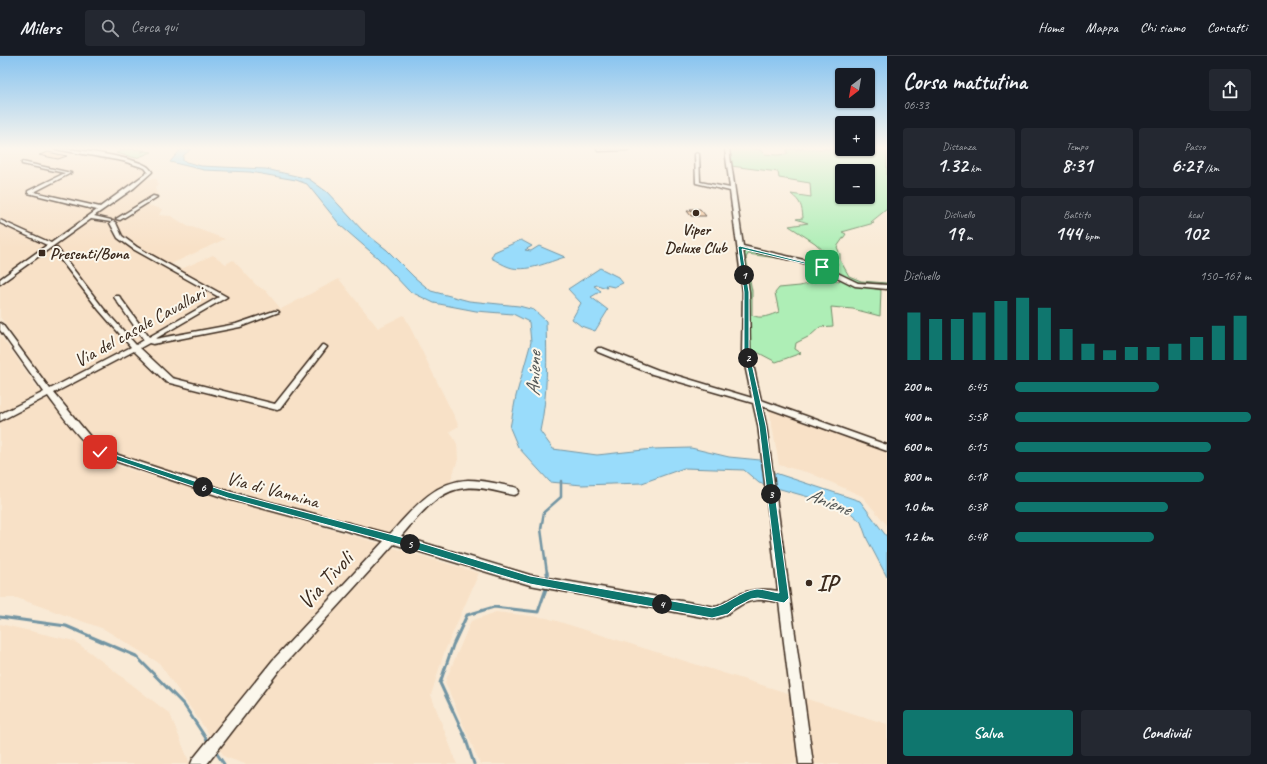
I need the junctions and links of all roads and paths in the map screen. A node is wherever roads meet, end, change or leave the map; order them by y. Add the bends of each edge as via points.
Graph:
1 (50, 182) edge
2 (139, 182) edge
3 (697, 182) edge
4 (731, 182) edge
5 (732, 190) junction
6 (155, 197) dead end
7 (101, 209) junction
8 (90, 217) junction
9 (0, 221) edge
10 (111, 222) junction
11 (53, 247) junction
12 (740, 247) junction
13 (0, 282) edge
14 (887, 287) edge
15 (117, 297) dead end
16 (276, 312) dead end
17 (0, 325) edge
18 (148, 340) junction
19 (324, 347) dead end
20 (135, 348) junction
21 (600, 350) dead end
22 (49, 393) junction
23 (758, 402) junction
24 (0, 418) edge
25 (887, 448) edge
26 (514, 491) dead end
27 (393, 538) junction
28 (784, 598) junction
29 (198, 764) edge
30 (806, 764) edge

1 - 7 street via 30,192
2 - 7 street
3 - 5 street
4 - 5 street
5 - 12 street
6 - 10 street
7 - 8 street
8 - 10 street
8 - 11 street
9 - 11 street
10 - 18 street, Via del casale Cavallari via 120,237 135,248 224,297
11 - 13 street
11 - 20 street
12 - 14 street via 815,264 854,284
12 - 23 street via 746,292 746,351
15 - 18 street
16 - 18 street via 238,326 157,342
17 - 22 street
18 - 20 street, Via del casale Cavallari
19 - 20 street via 277,407 169,380
20 - 22 street, Via del casale Cavallari
21 - 23 street via 655,372
22 - 24 street, Via del casale Cavallari
22 - 27 street, Via di Vannina via 100,452 228,495
23 - 25 street
23 - 28 street
26 - 27 street, Via Tivoli via 469,482 447,488 415,512
27 - 28 street, Via di Vannina via 530,580 712,613 725,610 758,593
27 - 29 street, Via Tivoli via 277,664
28 - 30 street

